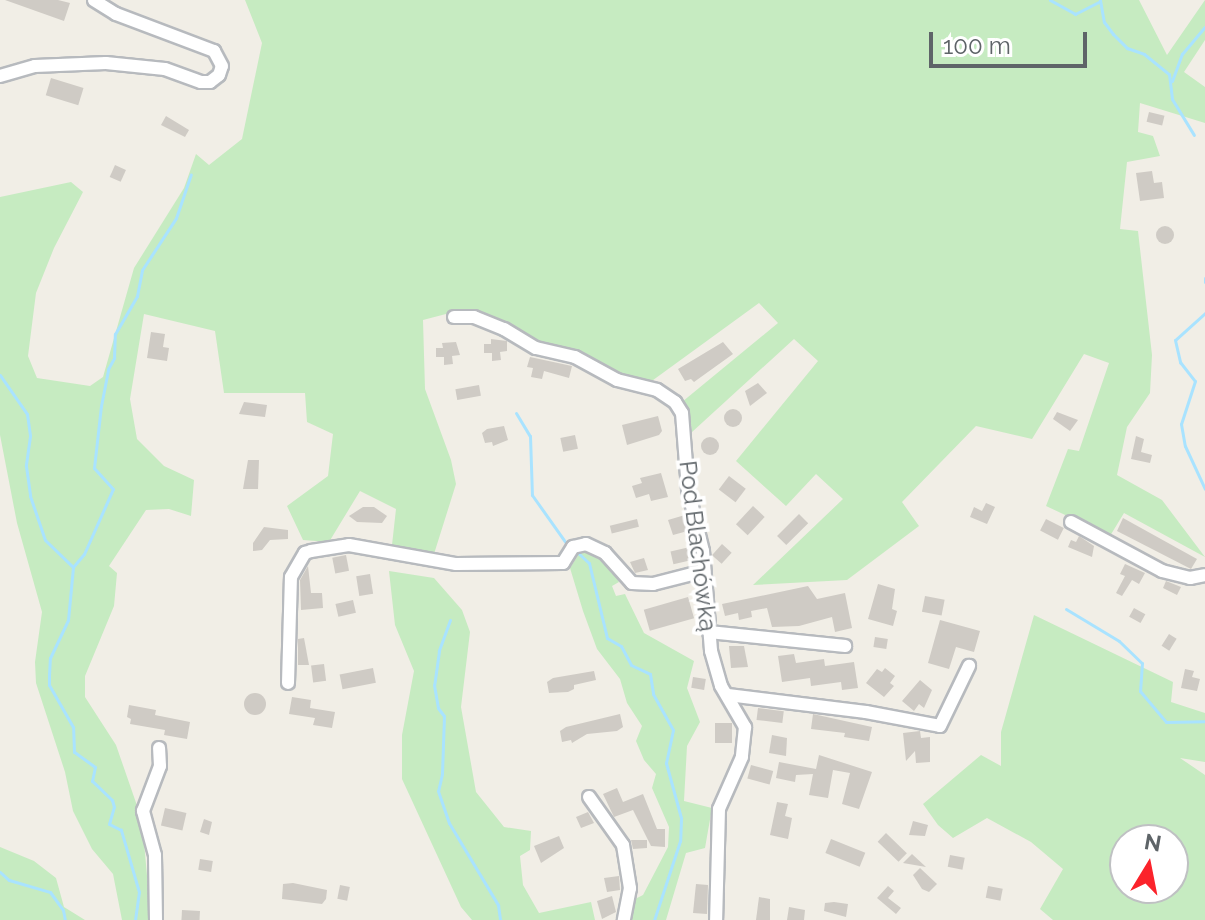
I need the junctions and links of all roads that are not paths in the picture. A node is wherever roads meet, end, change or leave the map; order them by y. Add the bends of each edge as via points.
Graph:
1 (94, 0) edge
2 (0, 76) edge
3 (454, 317) dead end
4 (1071, 522) dead end
5 (704, 571) junction
6 (1205, 575) edge
7 (709, 632) junction
8 (845, 646) dead end
9 (969, 666) dead end
10 (288, 683) dead end
11 (728, 695) junction
12 (159, 748) dead end
13 (589, 797) dead end
14 (156, 920) edge
15 (624, 920) edge
16 (716, 920) edge

1 - 2 street via 116,14 214,51 222,66 219,75 201,82 165,69 106,63 35,66
3 - 5 street, Pod Blachówką via 495,325 536,348 575,357 675,402 685,421 688,490
4 - 6 street via 1162,571 1190,578
5 - 7 street, Pod Blachówką
5 - 10 street via 653,584 632,583 605,553 586,544 573,547 563,563 456,564 349,545 311,551 291,577
7 - 8 street
7 - 11 street, Pod Blachówką via 717,676
9 - 11 street via 940,726
11 - 16 street, Pod Blachówką via 743,718 746,737 719,809
12 - 14 street via 160,766 143,811 155,855
13 - 15 street via 623,845 630,888

